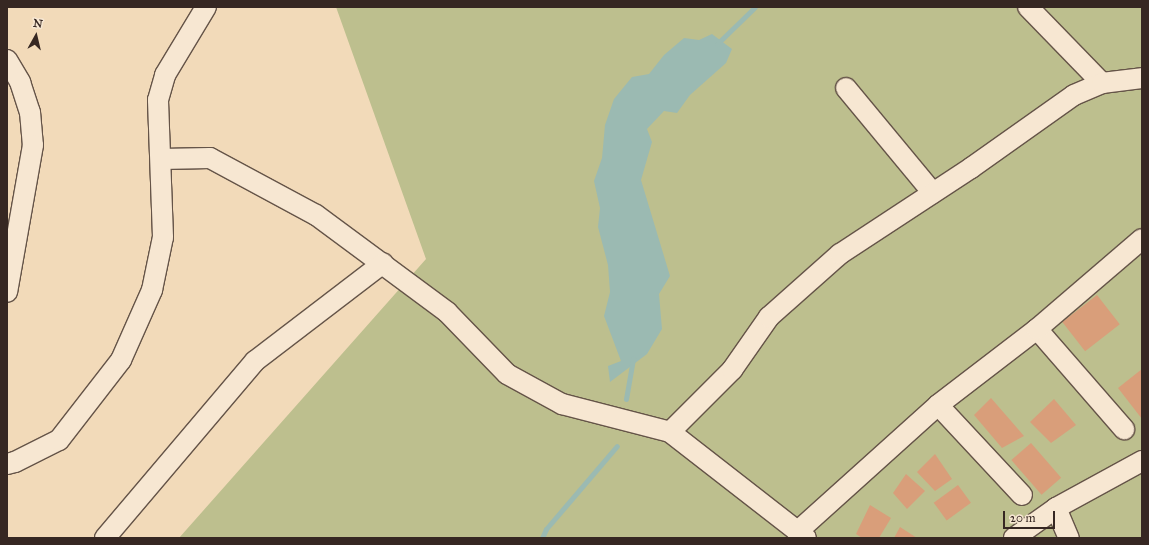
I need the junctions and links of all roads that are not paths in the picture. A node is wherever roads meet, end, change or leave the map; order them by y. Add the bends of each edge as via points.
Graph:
1 (206, 7) edge
2 (1028, 7) edge
3 (7, 60) edge
4 (1142, 78) edge
5 (1102, 83) junction
6 (846, 88) dead end
7 (161, 159) junction
8 (933, 193) junction
9 (1140, 244) edge
10 (383, 263) junction
11 (7, 292) edge
12 (1037, 329) junction
13 (938, 405) junction
14 (1124, 429) dead end
15 (670, 432) junction
16 (1142, 461) edge
17 (7, 464) edge
18 (1022, 495) dead end
19 (1056, 508) junction
20 (802, 535) edge
21 (105, 538) edge
22 (1014, 538) edge
23 (1069, 538) edge

1 - 7 street via 165,75 158,100
2 - 5 street
3 - 11 street via 20,82 30,112 33,146
4 - 5 street
5 - 8 street via 1074,95
6 - 8 street
7 - 10 street via 210,158 316,216
7 - 17 street via 163,237 152,290 121,360 59,440
8 - 15 street via 840,254 769,317 732,370
9 - 12 street
10 - 15 street via 447,312 507,374 562,404
10 - 21 street via 255,361
12 - 13 street
12 - 14 street
13 - 18 street
13 - 20 street
15 - 20 street
16 - 19 street
19 - 22 street
19 - 23 street

